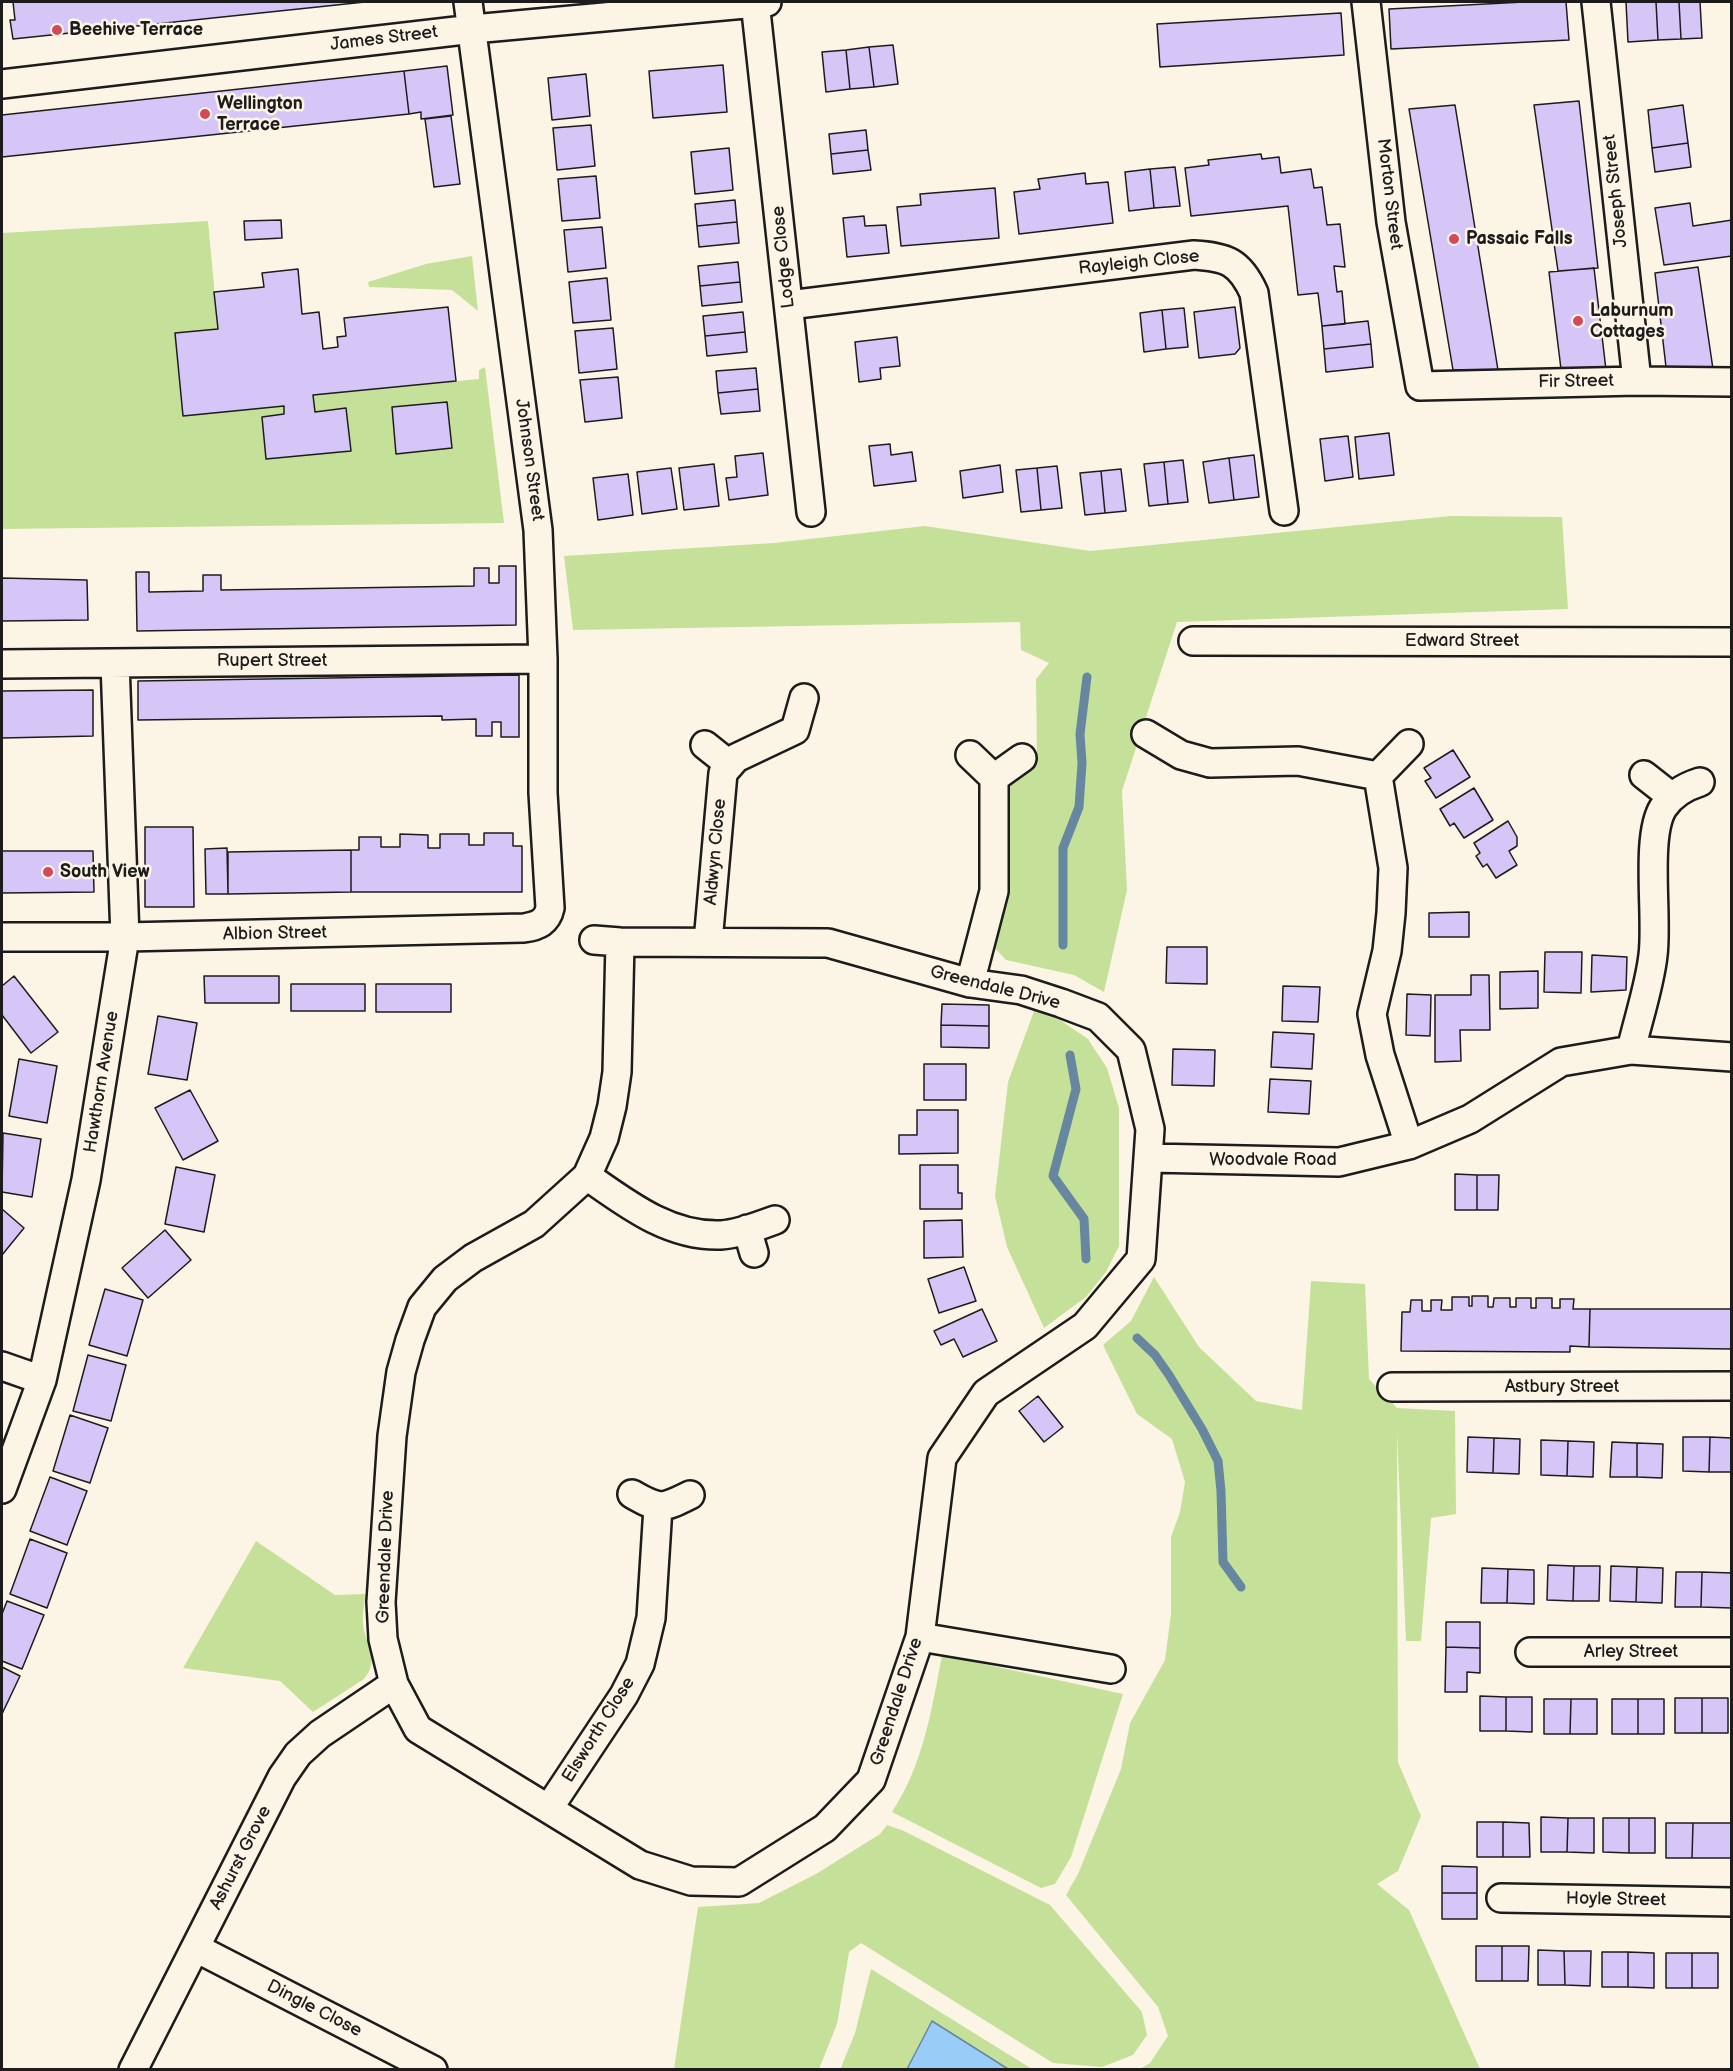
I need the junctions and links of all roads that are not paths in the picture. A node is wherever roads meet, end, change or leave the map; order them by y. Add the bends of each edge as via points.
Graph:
1 (468, 2) edge
2 (761, 2) edge
3 (1366, 2) edge
4 (1596, 2) edge
5 (473, 29) junction
6 (2, 84) edge
7 (789, 305) junction
8 (1637, 381) junction
9 (1731, 382) edge
10 (1420, 386) joint
11 (1284, 511) dead end
12 (812, 512) dead end
13 (1193, 641) dead end
14 (1731, 642) edge
15 (543, 659) junction
16 (115, 663) junction
17 (2, 664) edge
18 (804, 698) dead end
19 (1146, 734) dead end
20 (1409, 744) dead end
21 (705, 745) dead end
22 (970, 755) dead end
23 (1022, 758) dead end
24 (730, 765) junction
25 (1644, 775) dead end
26 (1378, 776) junction
27 (994, 778) junction
28 (1700, 782) dead end
29 (1672, 797) junction
30 (545, 920) joint
31 (125, 937) junction
32 (2, 938) edge
33 (708, 942) junction
34 (970, 983) junction
35 (1631, 1050) junction
36 (1731, 1057) edge
37 (1409, 1145) junction
38 (1150, 1158) junction
39 (587, 1176) junction
40 (775, 1220) dead end
41 (2, 1366) edge
42 (42, 1380) junction
43 (1731, 1386) edge
44 (1392, 1387) dead end
45 (2, 1489) edge
46 (632, 1494) dead end
47 (690, 1495) dead end
48 (658, 1507) junction
49 (920, 1637) junction
50 (1530, 1652) dead end
51 (1731, 1652) edge
52 (1111, 1669) dead end
53 (394, 1684) junction
54 (549, 1808) junction
55 (1501, 1898) dead end
56 (1731, 1902) edge
57 (196, 1948) junction
58 (133, 2070) edge
59 (433, 2070) edge

1 - 5 street, Johnson Street
2 - 5 street, James Street
2 - 7 street, Lodge Close
3 - 10 street, Morton Street via 1391,222
4 - 8 street, Joseph Street
5 - 6 street, James Street
5 - 15 street, Johnson Street via 538,530
7 - 11 street, Rayleigh Close via 1194,255 1235,263 1254,293
7 - 12 street, Lodge Close
8 - 9 street, Fir Street
8 - 10 street, Fir Street
13 - 14 street, Edward Street
15 - 16 street, Rupert Street
15 - 30 street, Johnson Street via 543,794 550,908
16 - 17 street, Rupert Street
16 - 31 street, Hawthorn Avenue
18 - 24 street via 795,730 736,758
19 - 26 street via 1181,755 1210,763 1298,761
20 - 26 street
21 - 24 street
22 - 27 street
23 - 27 street
24 - 33 street, Aldwyn Close via 723,772
25 - 29 street
26 - 37 street via 1392,879 1387,951 1372,1014 1380,1055
27 - 34 street via 994,891
28 - 29 street via 1686,786
29 - 35 street via 1662,809 1655,830 1653,955
30 - 31 street, Albion Street via 524,928
31 - 32 street, Albion Street
31 - 42 street, Hawthorn Avenue via 86,1180
33 - 34 street, Greendale Drive via 828,943
33 - 39 street, Greendale Drive via 607,941 617,1072 604,1138
34 - 38 street, Greendale Drive via 1021,990 1098,1017 1131,1050 1150,1129
35 - 36 street, Woodvale Road
35 - 37 street, Woodvale Road via 1561,1062 1470,1119
37 - 38 street, Woodvale Road via 1339,1162
38 - 49 street, Greendale Drive via 1141,1259 1085,1326 986,1393 942,1458
39 - 40 street via 632,1208 677,1229 751,1241
39 - 53 street, Greendale Drive via 534,1224 473,1258 445,1279 422,1307 401,1372 392,1436 381,1602 383,1640
41 - 42 street
42 - 45 street, Hawthorn Avenue
43 - 44 street, Astbury Street
46 - 48 street
47 - 48 street
48 - 54 street, Elsworth Close via 651,1618 640,1664 624,1695
49 - 52 street
49 - 54 street, Greendale Drive via 871,1780 825,1828 739,1882 691,1881 640,1865
50 - 51 street, Arley Street
53 - 54 street, Greendale Drive via 418,1729
53 - 57 street, Ashurst Grove via 345,1716 298,1754 282,1777
55 - 56 street, Hoyle Street
57 - 58 street, Ashurst Grove
57 - 59 street, Dingle Close

